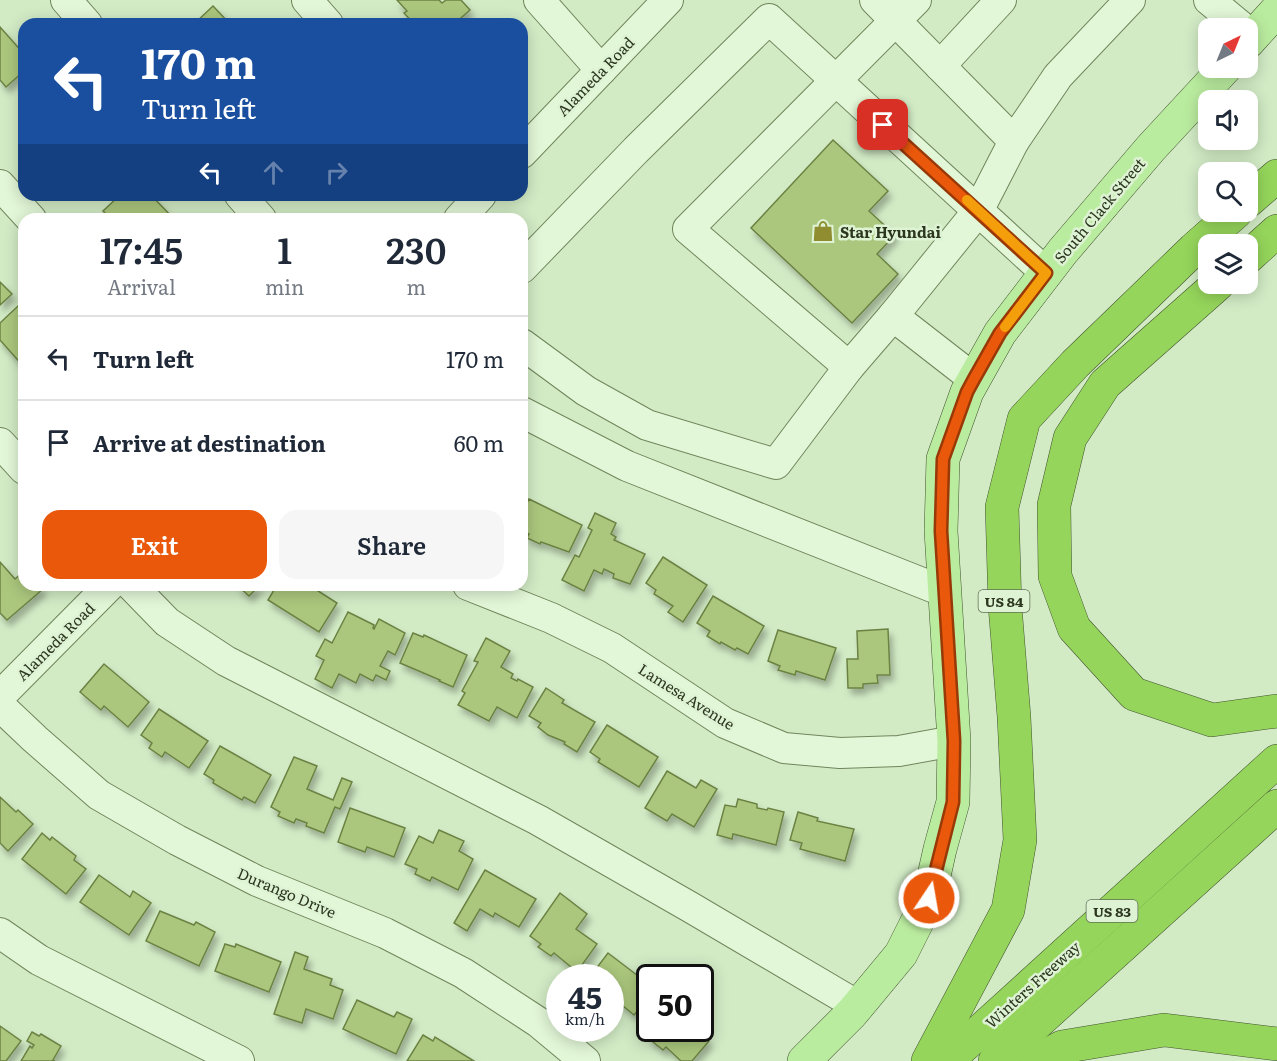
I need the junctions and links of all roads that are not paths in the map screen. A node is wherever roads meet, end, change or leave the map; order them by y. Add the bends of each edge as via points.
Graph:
1 (66, 0) edge
2 (307, 0) edge
3 (539, 0) edge
4 (668, 0) edge
5 (1001, 0) edge
6 (1130, 0) edge
7 (1209, 0) edge
8 (895, 7) edge
9 (1277, 10) edge
10 (82, 18) edge
11 (323, 18) edge
12 (1229, 18) edge
13 (1258, 26) edge
14 (940, 66) junction
15 (601, 70) junction
16 (1216, 78) edge
17 (836, 82) junction
18 (1014, 141) junction
19 (528, 147) edge
20 (1277, 176) edge
21 (0, 185) edge
22 (1258, 192) edge
23 (245, 201) edge
24 (476, 201) edge
25 (978, 211) junction
26 (26, 213) edge
27 (256, 213) edge
28 (464, 213) edge
29 (1225, 222) edge
30 (1277, 231) edge
31 (1258, 248) edge
32 (528, 262) edge
33 (1046, 273) junction
34 (1207, 294) edge
35 (893, 316) junction
36 (528, 348) edge
37 (849, 367) junction
38 (974, 379) junction
39 (528, 415) edge
40 (0, 443) edge
41 (18, 462) edge
42 (104, 591) edge
43 (137, 591) edge
44 (483, 591) edge
45 (945, 592) junction
46 (0, 696) edge
47 (0, 706) edge
48 (1277, 711) edge
49 (954, 741) junction
50 (1277, 761) edge
51 (1277, 806) edge
52 (0, 933) edge
53 (858, 1005) junction
54 (1277, 1044) edge
55 (239, 1061) edge
56 (585, 1061) edge
57 (804, 1061) edge
58 (928, 1061) edge
59 (947, 1061) edge
60 (995, 1061) edge
61 (1036, 1061) edge

1 - 10 street
2 - 11 street
3 - 15 street
4 - 15 street, Alameda Road
5 - 14 street
6 - 18 street via 1058,76
7 - 12 street
8 - 14 street
8 - 17 street
9 - 13 main road
14 - 18 street
15 - 19 street, Alameda Road
16 - 33 main road, South Clack Street
17 - 25 street
17 - 32 street via 770,19
17 - 37 street via 688,229
18 - 25 street
20 - 22 highway
21 - 26 street
23 - 27 street
24 - 28 street
25 - 33 street
25 - 35 street
29 - 58 highway, US 84 via 1024,419 1002,507 1020,840 1008,910
30 - 31 highway
33 - 38 main road, South Clack Street via 1000,333
34 - 48 highway via 1105,384 1070,438 1054,505 1055,576 1074,628 1134,694 1212,720
35 - 37 street
35 - 38 street
36 - 37 street via 586,391 647,425 776,464
38 - 45 main road, South Clack Street via 943,459 941,531
39 - 45 street via 627,466
40 - 41 street
42 - 46 street, Alameda Road
43 - 53 street via 167,622 226,662 538,820
44 - 49 street, Lamesa Avenue via 612,648 725,723 784,748 840,753 899,751
45 - 49 main road, South Clack Street
47 - 56 street, Durango Drive via 99,795 257,881 385,933 463,973 538,1022
49 - 53 main road, South Clack Street via 953,802 929,898 900,954
50 - 59 highway, Winters Freeway / US 83
51 - 60 highway, US 83
52 - 55 street via 39,960
53 - 57 main road, South Clack Street
54 - 61 highway via 1164,1030 1062,1047

